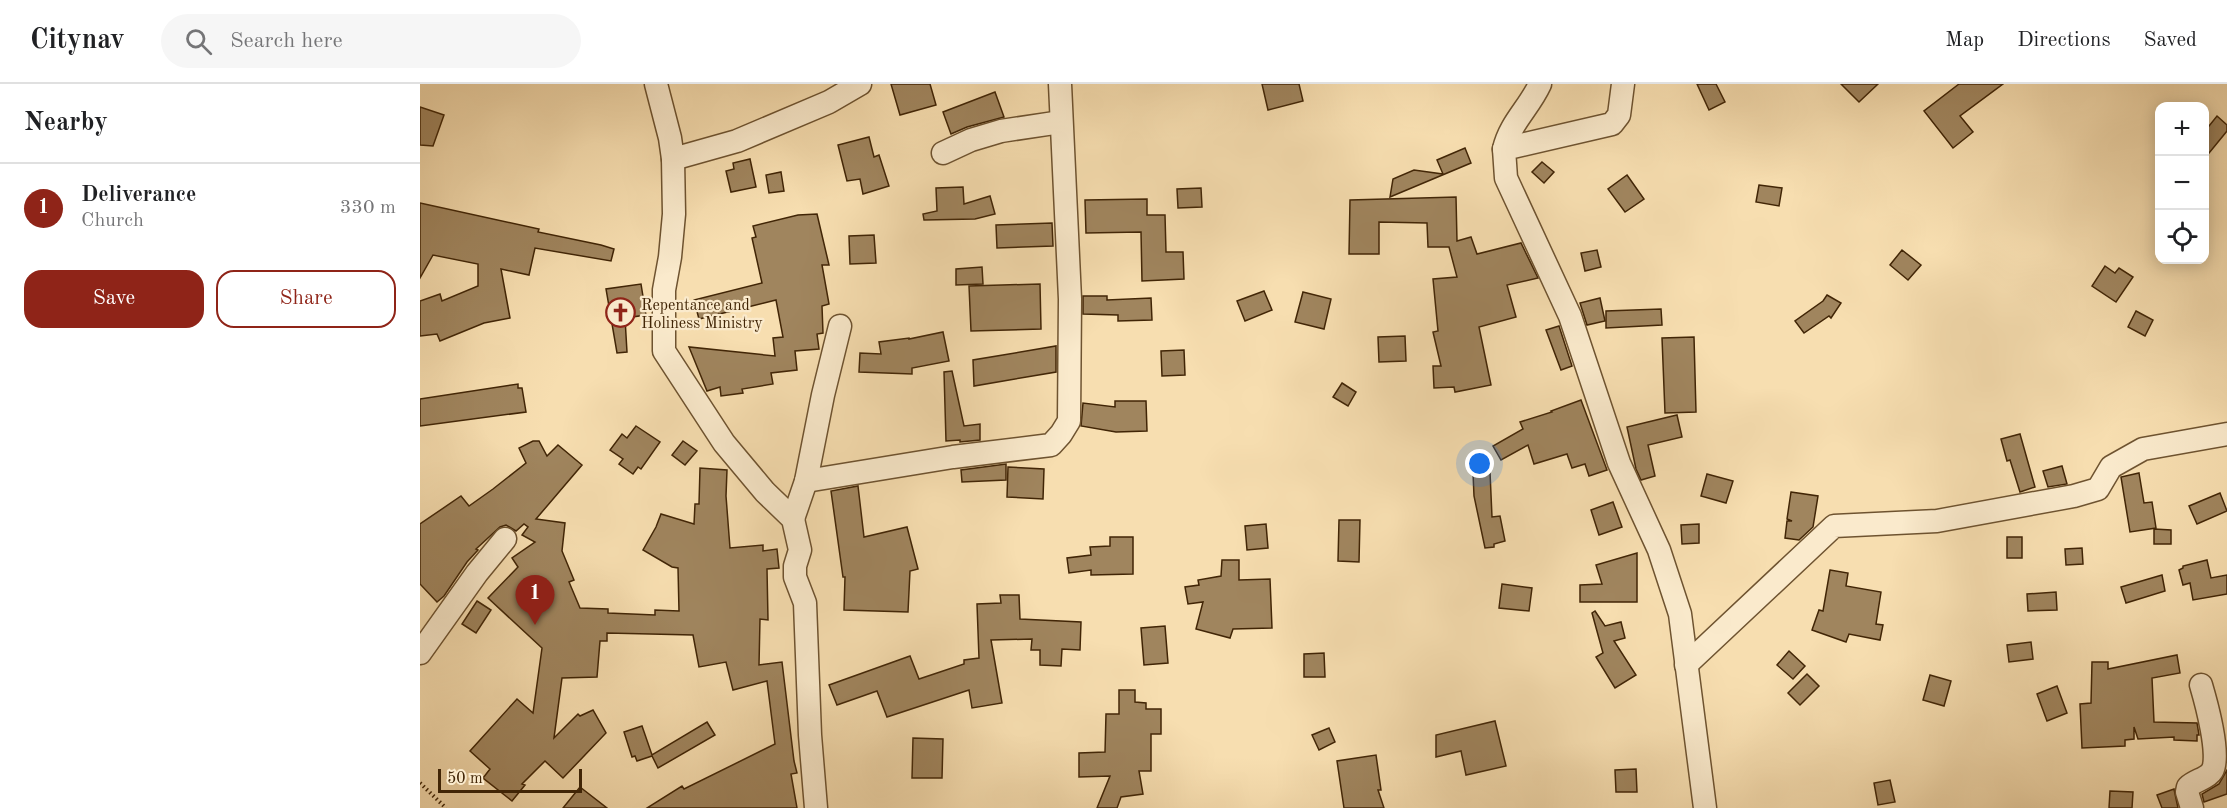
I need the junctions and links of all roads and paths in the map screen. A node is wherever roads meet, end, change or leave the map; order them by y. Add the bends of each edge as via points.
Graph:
1 (860, 84) edge
2 (1060, 84) edge
3 (1540, 84) edge
4 (1623, 84) edge
5 (653, 86) edge
6 (1061, 122) junction
7 (1504, 149) junction
8 (943, 153) dead end
9 (673, 159) junction
10 (840, 326) dead end
11 (2227, 434) edge
12 (806, 481) junction
13 (793, 519) junction
14 (505, 539) dead end
15 (420, 653) edge
16 (1686, 665) junction
17 (2202, 685) dead end
18 (420, 783) edge
19 (446, 808) edge
20 (816, 808) edge
21 (1705, 808) edge
22 (2192, 808) edge

1 - 9 street via 829,102 737,141
2 - 6 street
3 - 7 street via 1508,133
4 - 7 street via 1619,115 1612,124
5 - 9 street
6 - 8 street via 1001,131
6 - 12 street via 1070,299 1069,421 1062,434 1051,445
7 - 16 street via 1506,178 1570,316 1619,463 1659,550 1680,614
9 - 13 street via 674,214 664,290 664,351 724,443
10 - 12 street
11 - 16 street via 2143,448 2111,467 2098,489 2074,496 1937,521 1834,526
12 - 13 street
13 - 20 street via 800,550 795,577 805,603
14 - 15 street
16 - 21 street
17 - 22 street via 2215,763 2210,774 2188,787
18 - 19 path

